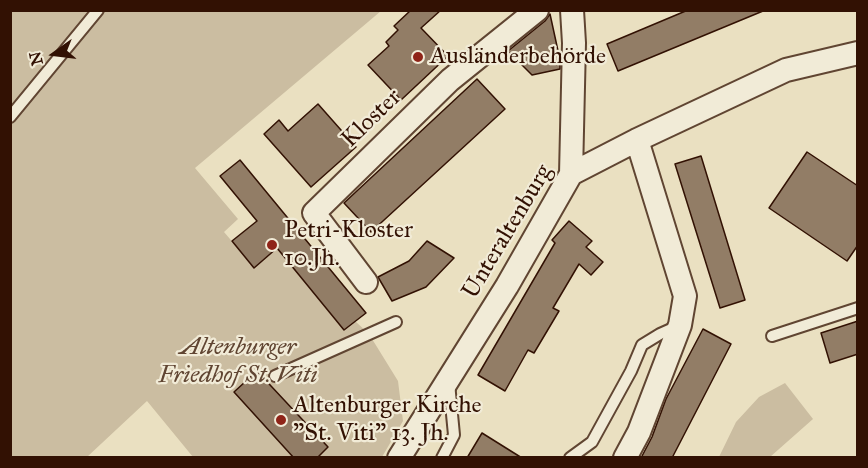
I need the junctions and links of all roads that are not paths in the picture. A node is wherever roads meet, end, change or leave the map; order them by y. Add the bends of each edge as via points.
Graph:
1 (98, 10) edge
2 (537, 10) edge
3 (572, 10) edge
4 (858, 53) edge
5 (10, 117) edge
6 (637, 140) junction
7 (571, 174) junction
8 (366, 282) dead end
9 (858, 308) edge
10 (396, 322) dead end
11 (680, 325) junction
12 (772, 336) dead end
13 (274, 376) dead end
14 (449, 378) junction
15 (399, 458) edge
16 (442, 458) edge
17 (570, 458) edge
18 (625, 458) edge

1 - 5 lane
2 - 8 street, Kloster via 450,80 314,213
3 - 7 street
4 - 6 street, Unteraltenburg via 786,70
6 - 7 street, Unteraltenburg
6 - 11 street via 685,296
7 - 14 street, Unteraltenburg
9 - 12 lane
10 - 13 lane
11 - 17 lane via 642,345 592,442
11 - 18 street via 639,432
14 - 15 street, Unteraltenburg
14 - 16 lane via 454,435

